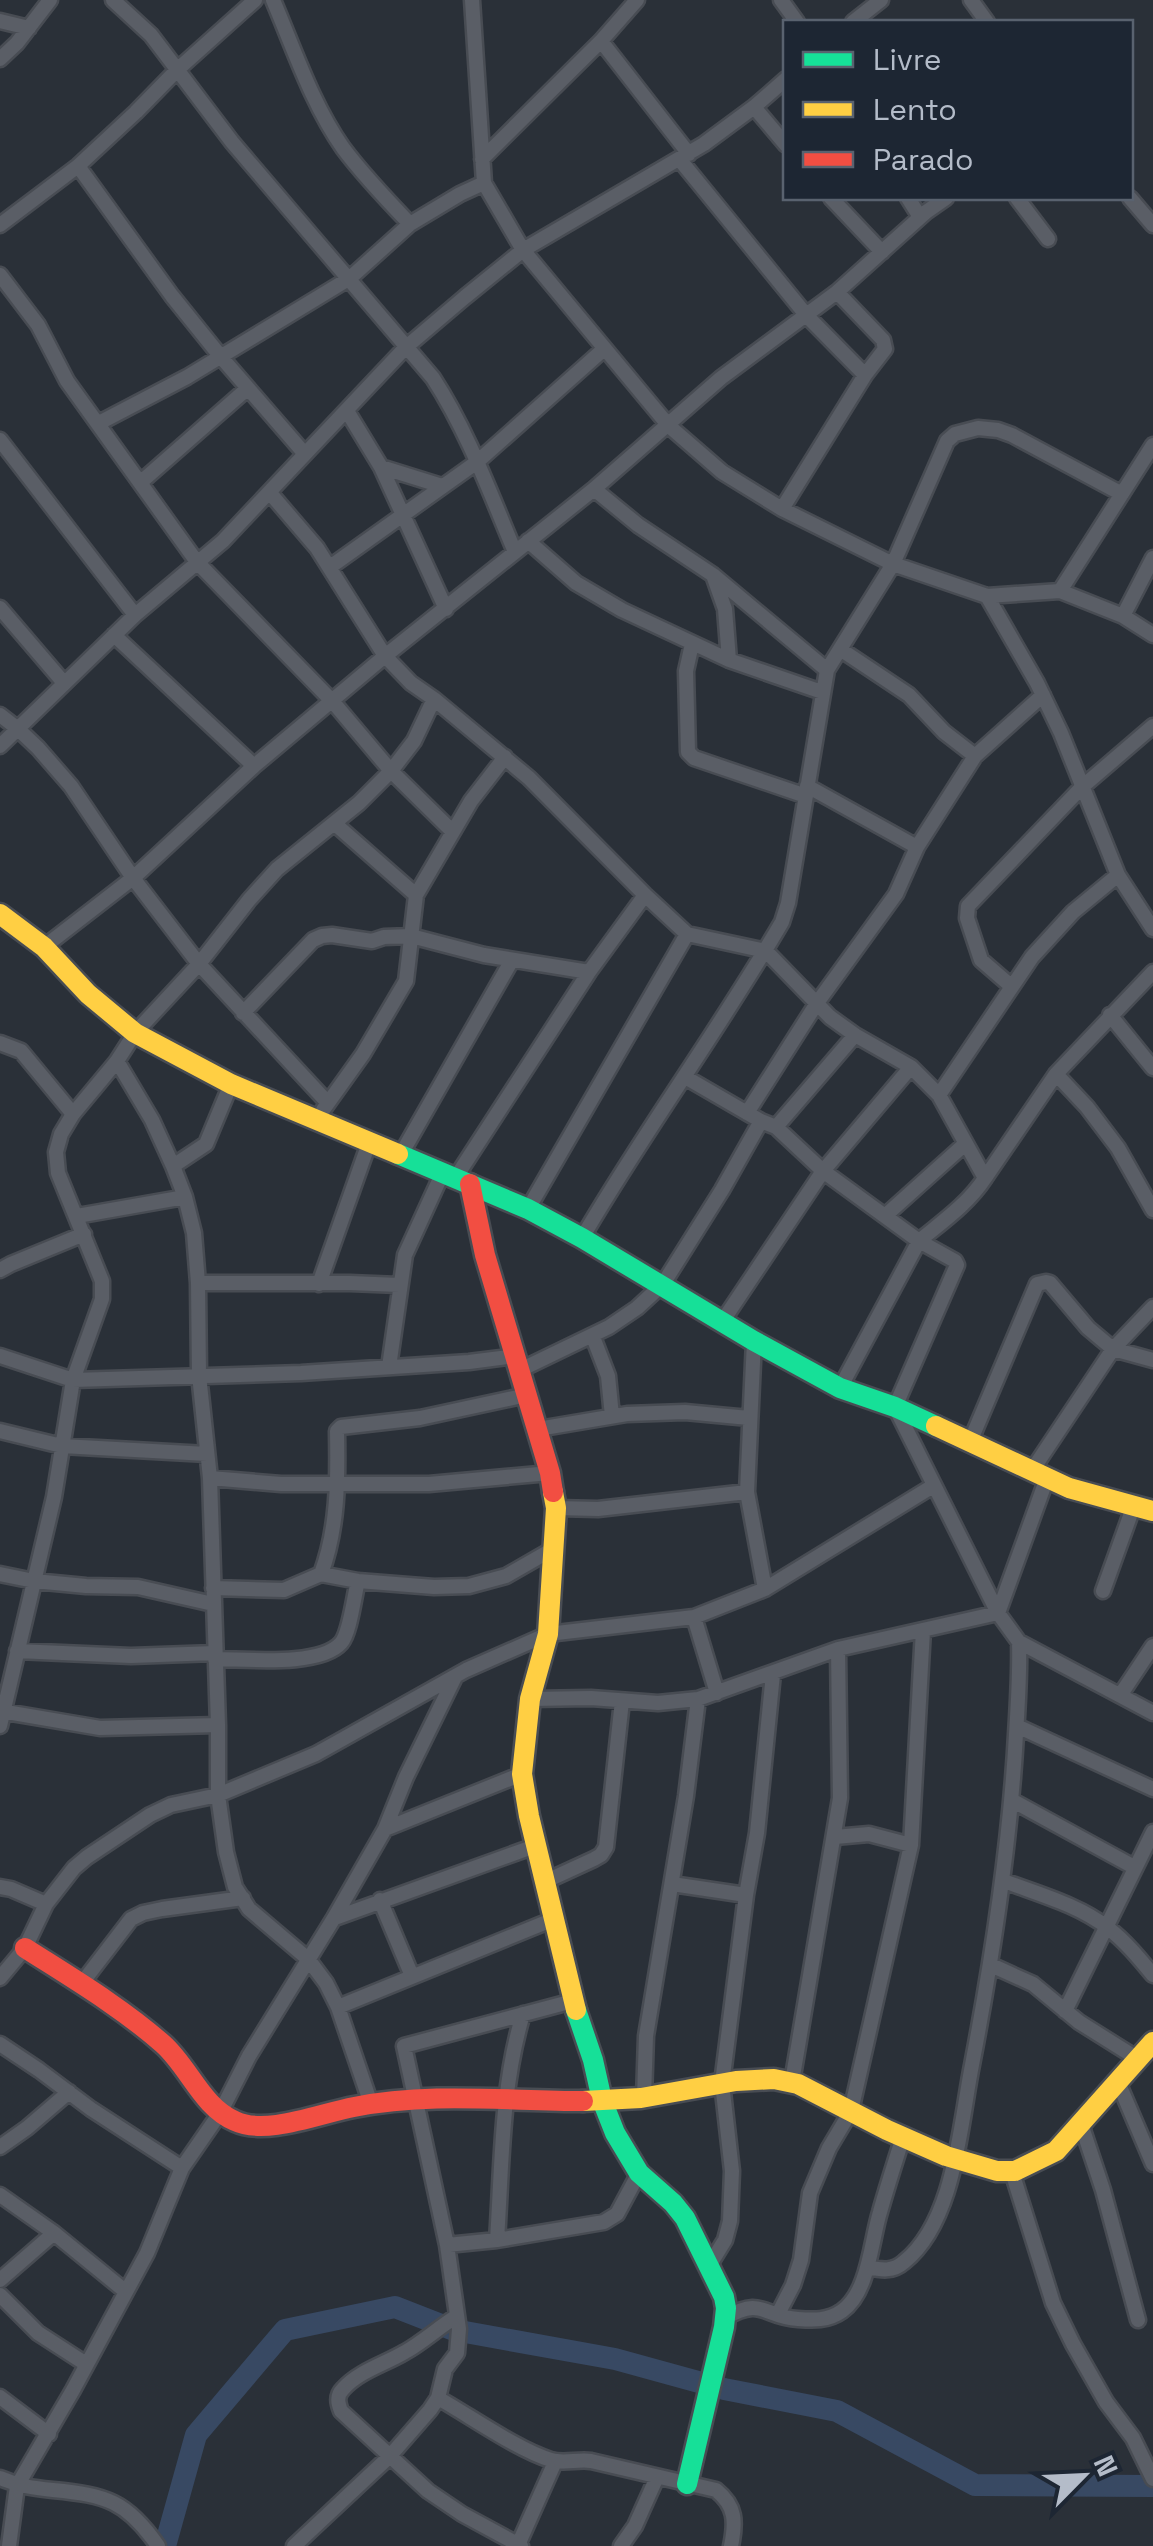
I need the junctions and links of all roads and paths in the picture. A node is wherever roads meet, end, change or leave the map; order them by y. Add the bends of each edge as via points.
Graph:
1 (50, 0) edge
2 (113, 0) edge
3 (255, 0) edge
4 (272, 0) edge
5 (472, 0) edge
6 (637, 0) edge
7 (780, 0) edge
8 (881, 0) edge
9 (795, 20) edge
10 (856, 20) edge
11 (0, 21) edge
12 (29, 28) junction
13 (601, 40) junction
14 (0, 60) edge
15 (176, 70) junction
16 (783, 82) edge
17 (754, 107) junction
18 (783, 141) edge
19 (684, 157) junction
20 (482, 159) junction
21 (78, 166) junction
22 (484, 183) junction
23 (833, 200) edge
24 (910, 200) edge
25 (919, 200) edge
26 (943, 200) edge
27 (1019, 200) edge
28 (1132, 200) edge
29 (923, 215) junction
30 (410, 224) junction
31 (1153, 224) edge
32 (0, 225) edge
33 (1048, 239) dead end
34 (523, 250) junction
35 (882, 252) junction
36 (0, 274) edge
37 (350, 278) junction
38 (837, 292) junction
39 (807, 316) junction
40 (405, 348) junction
41 (604, 349) junction
42 (221, 358) junction
43 (865, 375) junction
44 (248, 388) junction
45 (347, 411) junction
46 (99, 424) junction
47 (669, 426) junction
48 (0, 440) edge
49 (1153, 446) edge
50 (304, 453) junction
51 (477, 462) junction
52 (381, 467) junction
53 (140, 482) junction
54 (442, 486) junction
55 (594, 489) junction
56 (270, 493) junction
57 (1122, 494) junction
58 (782, 510) junction
59 (404, 515) junction
60 (528, 541) junction
61 (514, 552) junction
62 (1153, 558) edge
63 (198, 562) junction
64 (893, 564) junction
65 (330, 567) junction
66 (713, 575) junction
67 (1060, 591) junction
68 (987, 596) junction
69 (0, 608) edge
70 (446, 609) junction
71 (135, 615) junction
72 (1123, 616) junction
73 (114, 635) junction
74 (1153, 635) edge
75 (692, 644) junction
76 (840, 649) junction
77 (386, 656) junction
78 (729, 660) junction
79 (827, 670) junction
80 (64, 683) junction
81 (822, 692) junction
82 (1043, 696) junction
83 (434, 699) junction
84 (333, 702) junction
85 (0, 716) edge
86 (1153, 726) edge
87 (18, 729) junction
88 (0, 746) edge
89 (975, 756) junction
90 (505, 757) junction
91 (254, 766) junction
92 (391, 771) junction
93 (1082, 788) junction
94 (807, 791) junction
95 (334, 823) junction
96 (452, 831) junction
97 (917, 848) junction
98 (1118, 874) junction
99 (133, 878) junction
100 (416, 895) junction
101 (645, 896) junction
102 (0, 914) edge
103 (1153, 929) edge
104 (687, 934) junction
105 (411, 936) junction
106 (44, 947) junction
107 (766, 951) junction
108 (512, 960) junction
109 (199, 964) junction
110 (589, 972) junction
111 (1153, 972) edge
112 (1011, 986) junction
113 (816, 1003) junction
114 (243, 1014) junction
115 (1110, 1015) junction
116 (134, 1033) junction
117 (855, 1035) junction
118 (0, 1043) edge
119 (116, 1061) junction
120 (910, 1067) junction
121 (1153, 1068) edge
122 (1056, 1074) junction
123 (685, 1077) junction
124 (231, 1084) junction
125 (938, 1095) junction
126 (322, 1112) junction
127 (747, 1112) junction
128 (72, 1114) junction
129 (761, 1121) junction
130 (776, 1126) junction
131 (369, 1142) junction
132 (965, 1144) junction
133 (400, 1156) junction
134 (173, 1166) junction
135 (823, 1171) junction
136 (456, 1178) junction
137 (985, 1178) junction
138 (185, 1197) junction
139 (528, 1209) junction
140 (1153, 1210) edge
141 (886, 1215) junction
142 (77, 1216) junction
143 (84, 1234) junction
144 (582, 1238) junction
145 (918, 1240) junction
146 (0, 1270) edge
147 (198, 1283) junction
148 (320, 1284) junction
149 (663, 1284) junction
150 (399, 1285) junction
151 (1153, 1307) edge
152 (722, 1322) junction
153 (593, 1337) junction
154 (754, 1341) junction
155 (1113, 1349) junction
156 (0, 1356) edge
157 (1153, 1360) edge
158 (518, 1363) junction
159 (388, 1367) junction
160 (199, 1375) junction
161 (73, 1380) junction
162 (840, 1388) junction
163 (527, 1394) junction
164 (895, 1407) junction
165 (612, 1416) junction
166 (749, 1418) junction
167 (538, 1429) junction
168 (0, 1431) edge
169 (970, 1442) junction
170 (62, 1446) junction
171 (207, 1454) junction
172 (550, 1472) junction
173 (1039, 1475) junction
174 (210, 1478) junction
175 (336, 1483) junction
176 (933, 1486) junction
177 (747, 1492) junction
178 (556, 1508) junction
179 (1144, 1508) edge
180 (554, 1549) junction
181 (0, 1574) edge
182 (321, 1574) junction
183 (34, 1581) junction
184 (358, 1581) junction
185 (765, 1589) junction
186 (1103, 1590) dead end
187 (213, 1596) junction
188 (998, 1613) junction
189 (694, 1617) junction
190 (923, 1630) junction
191 (548, 1634) junction
192 (1019, 1642) junction
193 (1153, 1646) edge
194 (838, 1649) junction
195 (18, 1651) junction
196 (215, 1656) junction
197 (774, 1674) junction
198 (455, 1676) junction
199 (717, 1693) junction
200 (1121, 1694) junction
201 (530, 1699) junction
202 (698, 1699) junction
203 (622, 1701) junction
204 (1153, 1713) edge
205 (1, 1717) edge
206 (218, 1724) junction
207 (1016, 1726) junction
208 (522, 1774) junction
209 (1153, 1789) edge
210 (218, 1795) junction
211 (1013, 1801) junction
212 (385, 1829) junction
213 (1153, 1832) edge
214 (834, 1837) junction
215 (910, 1844) junction
216 (535, 1846) junction
217 (1134, 1867) junction
218 (1004, 1881) junction
219 (544, 1882) junction
220 (672, 1884) junction
221 (0, 1887) edge
222 (746, 1895) junction
223 (242, 1898) junction
224 (380, 1900) junction
225 (46, 1904) junction
226 (334, 1918) junction
227 (554, 1919) junction
228 (1106, 1926) junction
229 (25, 1948) junction
230 (308, 1959) junction
231 (991, 1966) junction
232 (1153, 1975) edge
233 (412, 1976) junction
234 (0, 1978) edge
235 (82, 1983) junction
236 (573, 2001) junction
237 (338, 2007) junction
238 (1065, 2011) junction
239 (523, 2014) junction
240 (1153, 2042) edge
241 (0, 2044) edge
242 (1138, 2059) junction
243 (792, 2082) junction
244 (1118, 2082) junction
245 (722, 2083) junction
246 (69, 2092) junction
247 (644, 2098) junction
248 (418, 2099) junction
249 (602, 2100) junction
250 (506, 2101) junction
251 (371, 2104) junction
252 (851, 2111) junction
253 (220, 2114) junction
254 (1080, 2124) junction
255 (903, 2138) junction
256 (0, 2147) edge
257 (957, 2160) junction
258 (1153, 2164) edge
259 (182, 2168) junction
260 (1012, 2172) junction
261 (639, 2173) junction
262 (0, 2195) edge
263 (54, 2233) junction
264 (497, 2240) junction
265 (447, 2245) junction
266 (709, 2266) junction
267 (868, 2267) junction
268 (0, 2280) edge
269 (125, 2292) junction
270 (0, 2295) edge
271 (778, 2314) junction
272 (457, 2316) junction
273 (725, 2318) junction
274 (1138, 2320) dead end
275 (86, 2364) junction
276 (0, 2397) edge
277 (438, 2398) junction
278 (48, 2434) junction
279 (389, 2457) junction
280 (555, 2462) junction
281 (657, 2477) junction
282 (0, 2478) edge
283 (1153, 2479) edge
284 (688, 2484) junction
285 (17, 2486) junction
286 (9, 2546) edge
287 (158, 2546) edge
288 (294, 2546) edge
289 (520, 2546) edge
290 (621, 2546) edge
291 (730, 2546) edge

1 - 12 street
2 - 15 street
3 - 15 street
4 - 30 street via 342,146
5 - 20 street
6 - 13 street
7 - 9 street
8 - 10 street
11 - 12 street
12 - 14 street
13 - 19 street
13 - 20 street
15 - 21 street
15 - 37 street
16 - 17 street
17 - 18 street
17 - 19 street
19 - 34 street
19 - 39 street
20 - 22 street
21 - 32 street
21 - 42 street
22 - 30 street
22 - 34 street
23 - 35 street
24 - 29 street
25 - 29 street
26 - 29 street
27 - 33 street
28 - 31 street
29 - 35 street
30 - 37 street
34 - 40 street
34 - 41 street
35 - 38 street
36 - 46 street
37 - 40 street
37 - 42 street
38 - 39 street
38 - 43 street via 884,344
39 - 43 street
39 - 47 street via 721,378
40 - 45 street
40 - 51 street via 433,378
41 - 47 street
41 - 51 street
42 - 44 street
42 - 46 street
43 - 58 street
44 - 50 street
44 - 53 street
45 - 50 street
45 - 52 street
46 - 53 street
47 - 55 street
47 - 58 street via 722,472
48 - 71 street
49 - 57 street
50 - 56 street
51 - 54 street
51 - 61 street
52 - 54 street
52 - 59 street
53 - 63 street
54 - 59 street
55 - 60 street
55 - 66 street
56 - 63 street
56 - 65 street
57 - 64 street via 1012,435 967,430 947,440
57 - 67 street
58 - 64 street
59 - 65 street
59 - 70 street
60 - 61 street
60 - 75 street via 576,583
61 - 70 street
62 - 72 street
63 - 71 street
63 - 84 street
64 - 68 street
64 - 76 street
65 - 77 street
66 - 78 street
66 - 79 street
67 - 68 street
67 - 72 street
68 - 82 street
69 - 80 street
70 - 77 street
71 - 73 street
72 - 74 street
73 - 80 street
73 - 91 street
75 - 78 street
75 - 94 street via 688,752
76 - 79 street
76 - 89 street via 909,695
77 - 83 street
77 - 84 street
78 - 81 street
79 - 81 street
80 - 87 street
81 - 94 street
82 - 89 street
82 - 93 street
83 - 90 street
83 - 92 street
84 - 91 street
84 - 92 street
85 - 87 street
86 - 93 street
87 - 88 street
87 - 99 street via 71,786
89 - 97 street
90 - 96 street
90 - 101 street
91 - 99 street
92 - 95 street
92 - 96 street
93 - 98 street
93 - 112 street via 966,911 981,960
94 - 97 street
94 - 107 street via 788,903
95 - 100 street
95 - 109 street via 277,869
96 - 100 street
97 - 113 street via 896,894
98 - 103 street
98 - 112 street via 1073,912
99 - 106 street
99 - 109 street
100 - 105 street
101 - 104 street
101 - 110 street
102 - 106 street
104 - 107 street
104 - 139 street
105 - 108 street
105 - 114 street via 313,940
105 - 126 street via 402,990
106 - 116 street
107 - 113 street
107 - 123 street
108 - 110 street
108 - 133 street
109 - 114 street
109 - 116 street
110 - 136 street
111 - 115 street
112 - 125 street
113 - 117 street
113 - 127 street
114 - 126 street
115 - 121 street
115 - 122 street
116 - 119 street
116 - 124 street
117 - 120 street
117 - 130 street
118 - 128 street via 21,1051
119 - 128 street
119 - 134 street
120 - 125 street
120 - 135 street
122 - 137 street
122 - 140 street via 1118,1148
123 - 127 street
123 - 144 street
124 - 126 street
124 - 134 street via 206,1144
125 - 132 street
126 - 131 street
127 - 129 street
128 - 142 street via 56,1152
129 - 130 street
129 - 149 street
130 - 135 street
131 - 133 street
131 - 148 street
132 - 137 street
132 - 141 street
133 - 136 street
134 - 138 street
135 - 141 street
135 - 152 street
136 - 139 street
136 - 150 street via 405,1254
136 - 158 street
137 - 145 street
138 - 142 street
138 - 147 street
139 - 144 street
141 - 145 street
142 - 143 street
143 - 146 street
143 - 161 street via 102,1299
144 - 149 street
145 - 162 street
145 - 164 street via 958,1265
147 - 148 street
147 - 160 street
148 - 150 street
149 - 152 street
149 - 153 street
150 - 159 street
151 - 155 street
152 - 154 street
153 - 158 street
153 - 165 street via 608,1376
154 - 162 street
154 - 166 street
155 - 157 street
155 - 169 street via 1050,1284 1036,1284
155 - 173 street
156 - 161 street
158 - 159 street
158 - 163 street
159 - 160 street
160 - 161 street
160 - 171 street
161 - 170 street
162 - 164 street
163 - 167 street
163 - 175 street via 341,1427
164 - 169 street
164 - 176 street
165 - 166 street via 685,1412
165 - 167 street
166 - 177 street
167 - 172 street
168 - 170 street
169 - 173 street
170 - 171 street
170 - 183 street
171 - 174 street
172 - 175 street via 429,1484
172 - 178 street
173 - 179 street
173 - 188 street
174 - 175 street
174 - 187 street
175 - 182 street via 334,1528
176 - 185 street
176 - 188 street
177 - 178 street
177 - 185 street
178 - 180 street
179 - 186 street
180 - 184 street via 506,1576 469,1586
180 - 191 street
181 - 183 street
182 - 184 street
182 - 187 street via 284,1590
183 - 187 street
183 - 195 street
184 - 196 street via 347,1633 326,1654
185 - 189 street
187 - 196 street
188 - 190 street
188 - 192 street
189 - 191 street
189 - 199 street
190 - 194 street
190 - 215 street
191 - 198 street
191 - 201 street
192 - 200 street
192 - 207 street
193 - 200 street
194 - 197 street
194 - 214 street via 840,1798
195 - 196 street
195 - 205 street
196 - 206 street
197 - 199 street
197 - 222 street
198 - 210 street via 316,1754
198 - 212 street
199 - 202 street
200 - 204 street
201 - 203 street
201 - 208 street
202 - 203 street
202 - 220 street
203 - 219 street via 606,1848
205 - 206 street via 100,1728
206 - 210 street
207 - 209 street
207 - 211 street
208 - 212 street
208 - 216 street
210 - 223 street via 226,1852
210 - 225 street via 150,1815 87,1857
211 - 217 street
211 - 218 street
212 - 226 street
213 - 217 street
214 - 215 street via 869,1834
214 - 243 street
215 - 252 street
216 - 219 street
216 - 224 street
217 - 228 street
218 - 228 street
218 - 231 street
219 - 227 street
220 - 222 street
220 - 247 street via 646,2036
221 - 225 street
222 - 245 street
223 - 230 street
223 - 235 street via 131,1919
224 - 226 street
224 - 233 street
225 - 229 street
226 - 230 street
227 - 233 street
227 - 236 street
228 - 232 street
228 - 238 street
229 - 234 street
229 - 235 street
230 - 237 street
230 - 253 street
231 - 238 street via 1032,1984
231 - 257 street
233 - 237 street
235 - 253 street via 161,2042
236 - 239 street
236 - 249 street
237 - 251 street
238 - 242 street
239 - 248 street via 404,2046
239 - 250 street
240 - 242 street
241 - 246 street
242 - 244 street
243 - 245 street
243 - 252 street
244 - 254 street
244 - 258 street
245 - 247 street
245 - 266 street via 730,2221
246 - 256 street
246 - 259 street
247 - 249 street
248 - 250 street
248 - 251 street
248 - 265 street
249 - 250 street
249 - 261 street
250 - 264 street
251 - 253 street via 263,2127
252 - 255 street
252 - 271 street via 810,2193 800,2260
253 - 259 street
254 - 260 street via 1056,2151
254 - 274 street
255 - 257 street
255 - 267 street
257 - 260 street
257 - 267 street via 920,2244 894,2268
259 - 269 street
260 - 283 street via 1053,2304
261 - 264 street via 617,2214 604,2222
261 - 266 street via 674,2203
262 - 263 street
263 - 268 street
263 - 269 street
264 - 265 street
265 - 272 street
266 - 273 street via 724,2297
267 - 271 street via 846,2309 835,2316
269 - 275 street
270 - 275 street via 38,2333
271 - 273 street via 751,2306
272 - 277 street via 458,2354 442,2376
272 - 279 street via 338,2397 341,2411
273 - 284 street
275 - 278 street
276 - 278 street
277 - 279 street
277 - 280 street
278 - 285 street
279 - 288 street
279 - 289 street via 450,2507
280 - 281 street via 591,2460
280 - 289 street
281 - 284 street
281 - 290 street
282 - 285 street
284 - 291 street via 727,2499 735,2521
285 - 286 street
285 - 287 street via 106,2498 142,2524

